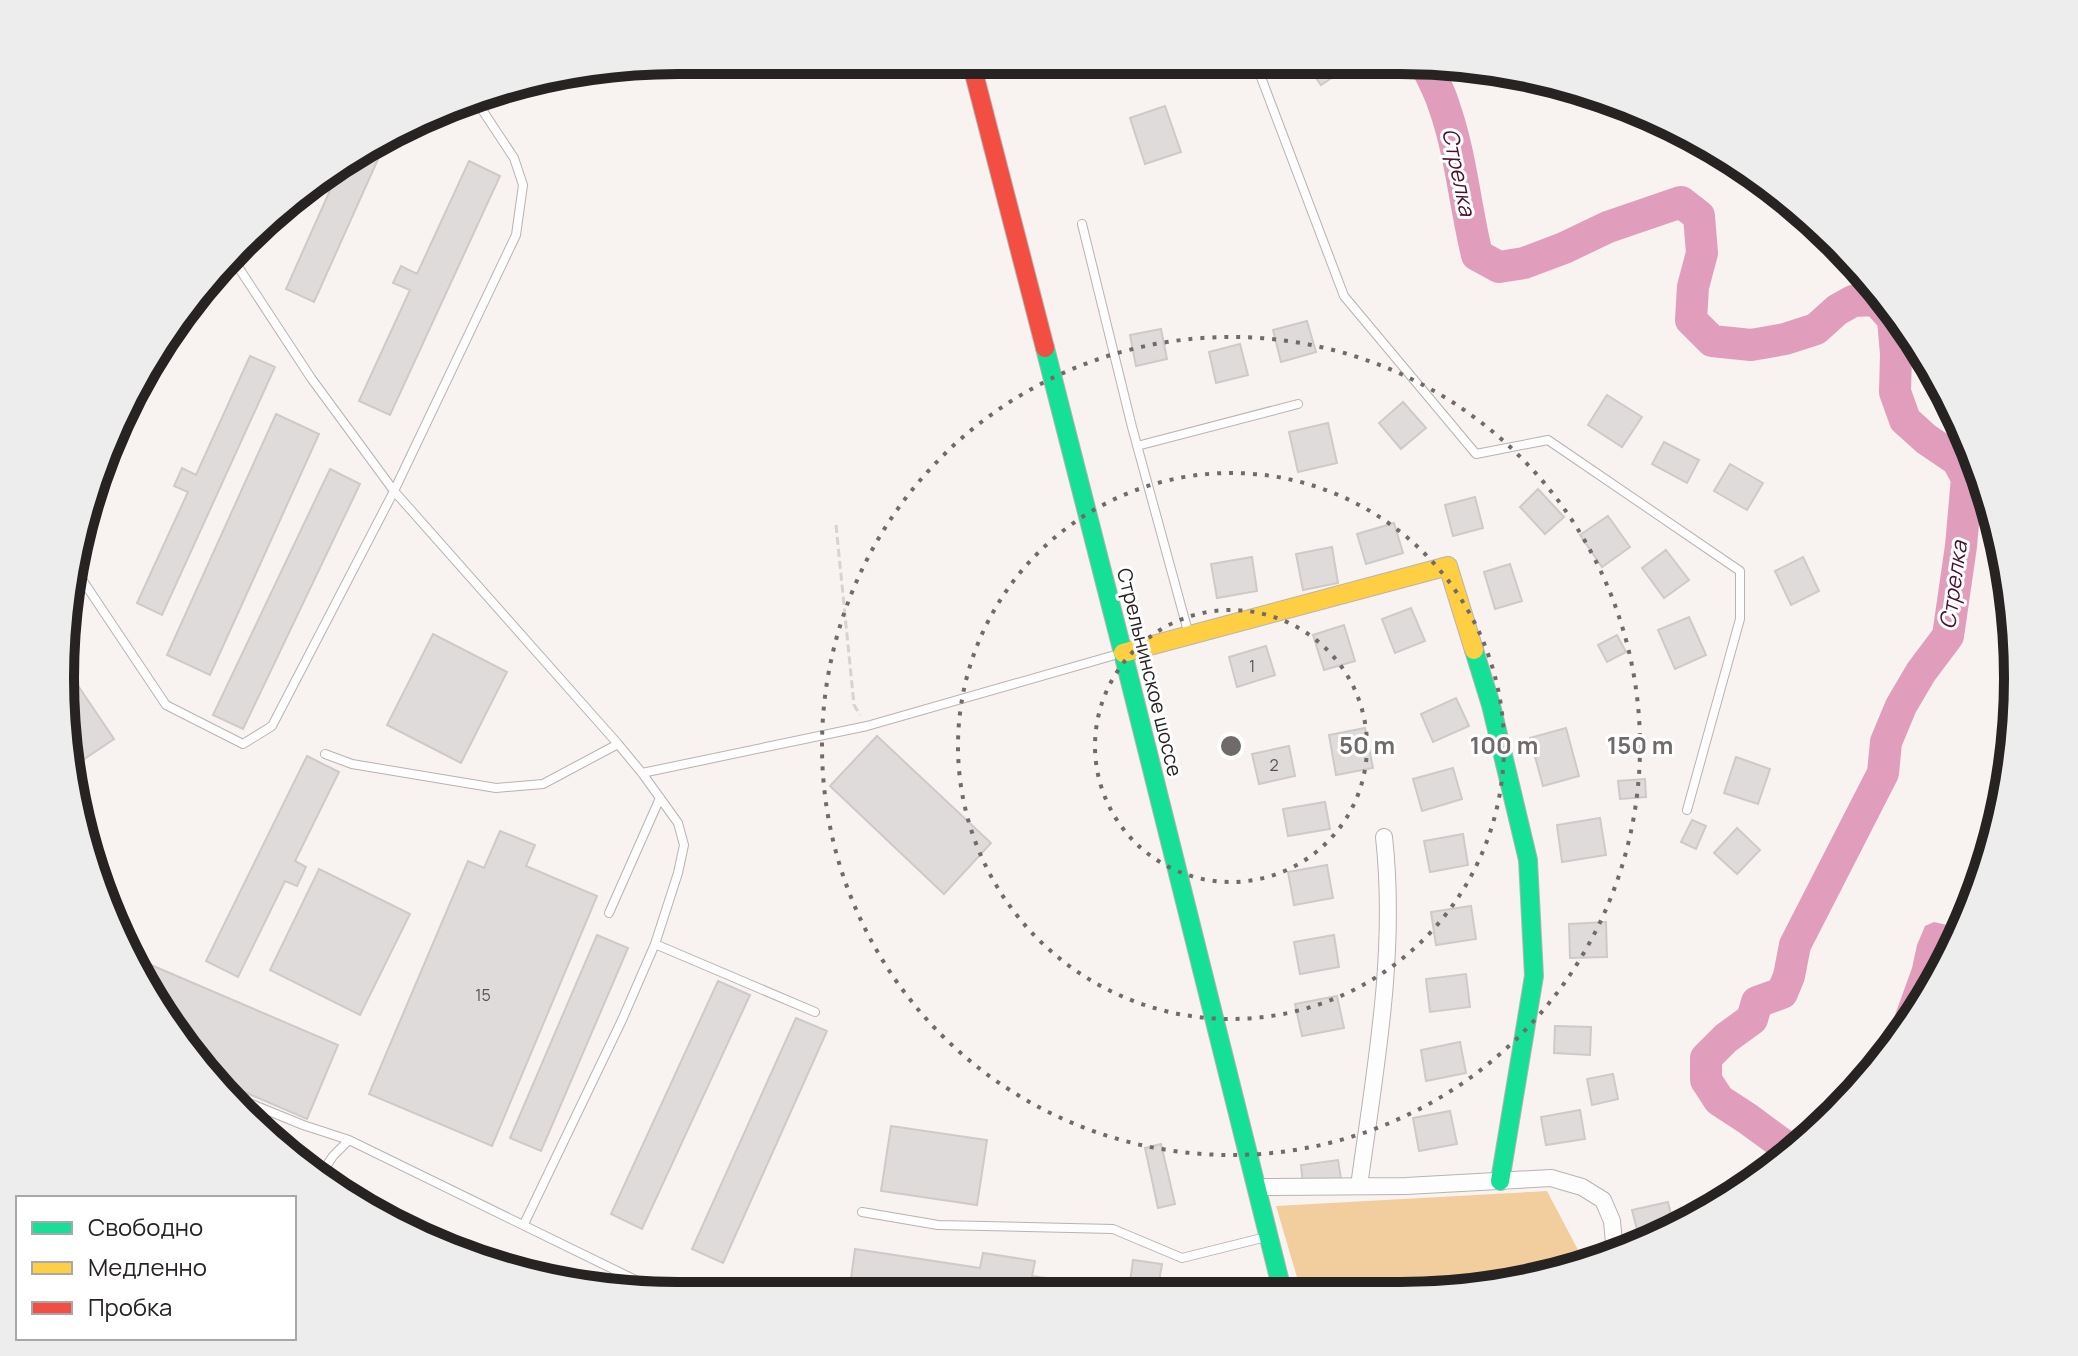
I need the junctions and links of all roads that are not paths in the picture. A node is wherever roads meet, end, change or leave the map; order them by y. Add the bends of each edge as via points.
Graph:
1 (974, 74) edge
2 (1260, 74) edge
3 (480, 107) edge
4 (1082, 224) dead end
5 (237, 266) edge
6 (1298, 404) dead end
7 (1137, 446) junction
8 (394, 491) junction
9 (82, 580) edge
10 (1189, 635) junction
11 (1123, 653) junction
12 (618, 744) junction
13 (325, 754) dead end
14 (642, 773) junction
15 (660, 798) junction
16 (1687, 810) dead end
17 (1384, 837) dead end
18 (609, 913) dead end
19 (655, 944) junction
20 (815, 1012) dead end
21 (249, 1103) edge
22 (349, 1140) junction
23 (325, 1168) edge
24 (1500, 1181) junction
25 (1359, 1186) junction
26 (1257, 1187) junction
27 (862, 1212) dead end
28 (524, 1224) junction
29 (1267, 1237) junction
30 (1614, 1242) edge
31 (638, 1281) edge
32 (1280, 1282) edge

1 - 11 main road, Стрельнинское шоссе
2 - 16 lane via 1344,296 1476,454 1548,440 1740,571 1740,619
3 - 8 lane via 514,158 523,185 516,235
4 - 7 lane
5 - 8 lane
6 - 7 lane
7 - 10 lane
8 - 9 lane via 272,726 243,744 166,705
8 - 12 lane
10 - 11 main road
10 - 24 main road via 1448,566 1491,705 1528,860 1534,976
11 - 14 lane via 867,726
11 - 26 main road, Стрельнинское шоссе
12 - 13 lane via 543,784 496,788 352,764
12 - 14 lane
14 - 15 lane
15 - 18 lane
15 - 19 lane via 678,823 684,845
17 - 25 street via 1386,991
19 - 20 lane
19 - 28 lane
21 - 22 lane
22 - 23 lane
22 - 28 lane
24 - 25 street
24 - 30 street via 1551,1178 1582,1187 1603,1200
25 - 26 street
26 - 29 main road, Стрельнинское шоссе
27 - 29 lane via 938,1225 1113,1229 1182,1258
28 - 31 lane
29 - 32 main road, Стрельнинское шоссе

